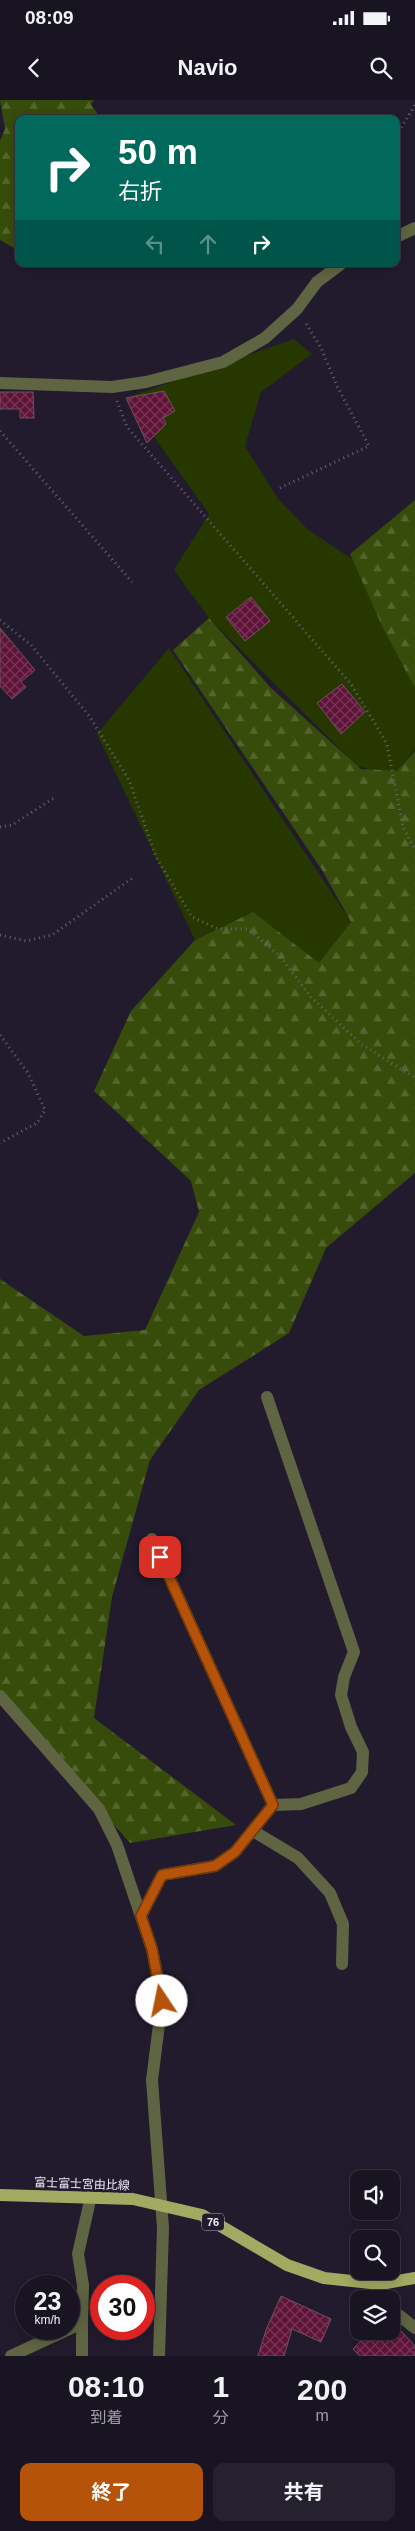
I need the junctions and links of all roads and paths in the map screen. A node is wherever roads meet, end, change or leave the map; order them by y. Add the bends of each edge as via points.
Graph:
1 (415, 105) edge
2 (400, 129) edge
3 (415, 228) edge
4 (400, 235) edge
5 (338, 267) edge
6 (298, 308) junction
7 (0, 383) edge
8 (112, 387) junction
9 (0, 431) edge
10 (280, 488) dead end
11 (132, 582) dead end
12 (0, 620) edge
13 (54, 798) dead end
14 (0, 827) edge
15 (415, 850) edge
16 (134, 877) dead end
17 (0, 935) edge
18 (0, 1036) edge
19 (415, 1078) edge
20 (0, 1143) edge
21 (267, 1396) dead end
22 (152, 1539) dead end
23 (0, 1696) edge
24 (273, 1805) junction
25 (252, 1831) junction
26 (141, 1916) junction
27 (342, 1964) dead end
28 (0, 2195) edge
29 (91, 2196) junction
30 (162, 2206) junction
31 (415, 2278) edge
32 (380, 2284) junction
33 (383, 2290) edge
34 (400, 2316) edge
35 (82, 2323) junction
36 (415, 2328) edge
37 (11, 2356) edge
38 (82, 2356) edge
39 (159, 2356) edge

1 - 2 path
3 - 4 street
5 - 6 street via 317,282
6 - 8 street via 265,338 223,362 146,382
6 - 10 path via 369,446
7 - 8 street
8 - 15 path via 126,428 351,684 387,744 403,827
9 - 11 path
12 - 19 path via 31,645 90,717 129,780 156,857 192,917 218,929 248,929 279,954 311,997 362,1044
13 - 14 path via 12,825
16 - 17 path via 52,935 26,941
18 - 20 path via 28,1073 45,1110 37,1123
21 - 24 street via 354,1652 341,1695 363,1752 362,1772 351,1788 301,1804
22 - 24 street
23 - 26 street via 99,1809 117,1845
24 - 25 street
25 - 26 street via 235,1852 215,1866 162,1875
25 - 27 street via 298,1858 330,1893 343,1924
26 - 30 street via 152,1949 162,2001 152,2080
28 - 29 main road, 富士富士宮由比線 / 76
29 - 30 main road, 富士富士宮由比線 / 76 via 133,2198
29 - 35 street via 78,2254
30 - 32 main road, 富士富士宮由比線 / 76 via 202,2215 287,2266 324,2278
30 - 39 street
31 - 32 main road, 富士富士宮由比線 / 76
32 - 33 street
34 - 36 street
35 - 37 street
35 - 38 street

